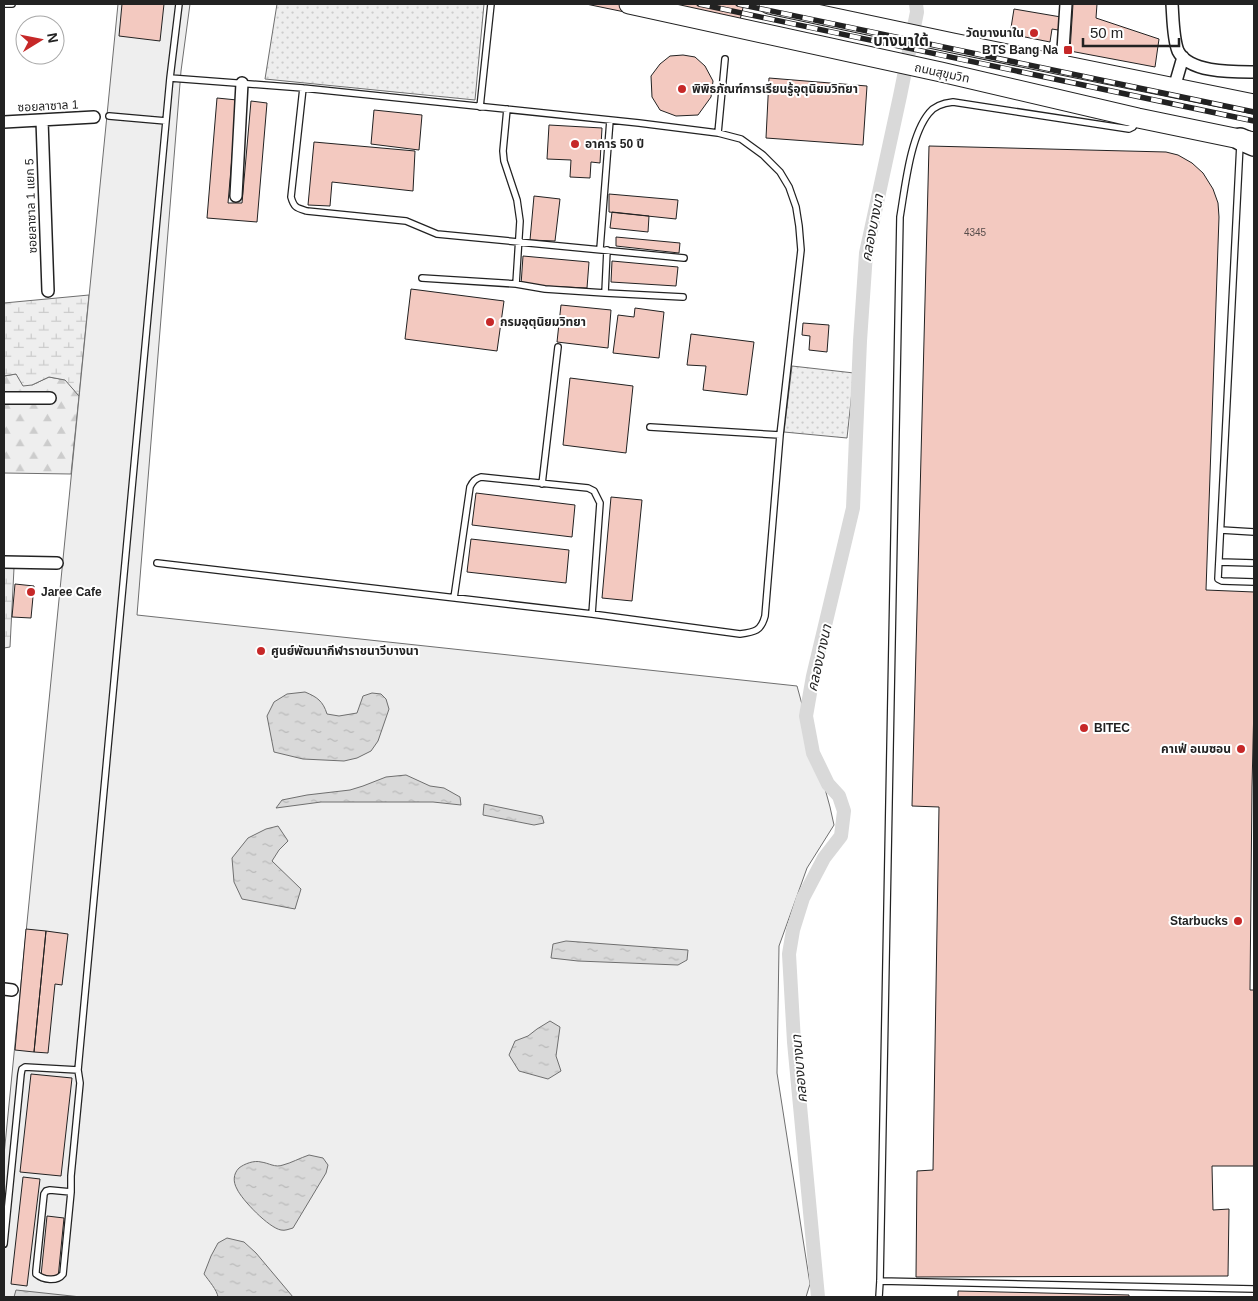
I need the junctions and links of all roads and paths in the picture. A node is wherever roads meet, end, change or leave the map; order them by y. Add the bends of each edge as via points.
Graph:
1 (4, 4) edge
2 (12, 4) edge
3 (179, 4) edge
4 (491, 4) edge
5 (629, 4) edge
6 (769, 4) edge
7 (1066, 4) edge
8 (1172, 4) edge
9 (1183, 57) junction
10 (725, 59) dead end
11 (1062, 65) junction
12 (1254, 72) edge
13 (170, 78) junction
14 (242, 83) junction
15 (303, 88) junction
16 (1174, 88) junction
17 (1254, 104) edge
18 (480, 107) junction
19 (507, 109) junction
20 (109, 116) dead end
21 (94, 118) dead end
22 (1138, 118) junction
23 (42, 120) junction
24 (610, 120) junction
25 (4, 122) edge
26 (166, 122) junction
27 (718, 133) junction
28 (1249, 142) edge
29 (236, 196) dead end
30 (518, 242) junction
31 (600, 249) junction
32 (607, 250) junction
33 (684, 258) dead end
34 (422, 278) dead end
35 (516, 284) junction
36 (48, 291) dead end
37 (605, 293) junction
38 (683, 297) dead end
39 (558, 347) dead end
40 (4, 398) edge
41 (50, 398) dead end
42 (650, 428) dead end
43 (780, 435) junction
44 (542, 484) junction
45 (1221, 530) junction
46 (1254, 532) edge
47 (4, 562) edge
48 (1219, 562) junction
49 (57, 563) dead end
50 (157, 563) dead end
51 (1254, 564) edge
52 (1254, 582) edge
53 (454, 598) junction
54 (592, 614) junction
55 (78, 1070) junction
56 (72, 1192) junction
57 (4, 1244) edge
58 (880, 1281) junction
59 (1254, 1289) edge
60 (879, 1297) edge

1 - 2 lane
3 - 13 lane
4 - 18 lane
5 - 22 highway, ถนนสุขุมวิท
6 - 11 highway
7 - 11 street
8 - 9 street via 1176,43
9 - 12 street via 1194,66 1226,72
9 - 16 street
10 - 27 lane
11 - 16 highway
13 - 14 lane
13 - 26 lane
14 - 15 lane
14 - 29 street
15 - 18 lane
15 - 30 lane via 291,198 298,208 406,222 437,234
16 - 17 highway
18 - 19 lane
19 - 24 lane
19 - 30 lane via 503,151 517,200 520,220
20 - 26 lane
21 - 23 street, ซอยลาซาล 1
22 - 28 highway, ถนนสุขุมวิท
22 - 58 lane via 1129,129 953,102 943,104 929,113 922,125 907,171 900,217
23 - 25 street, ซอยลาซาล 1
23 - 36 street, ซอยลาซาล 1 แยก 5
24 - 27 lane
24 - 31 lane
26 - 55 lane
27 - 43 lane via 741,139 763,155 780,172 796,207 801,250
28 - 45 lane
30 - 31 lane
30 - 35 lane
31 - 32 lane
32 - 33 lane
32 - 37 lane
34 - 35 lane
35 - 37 lane
37 - 38 lane
39 - 44 lane
40 - 41 street
42 - 43 lane
43 - 54 lane via 765,616 757,630 740,634
44 - 53 lane via 481,477 472,482
44 - 54 lane via 588,488 598,496
45 - 46 lane
45 - 48 lane
47 - 49 street
48 - 51 lane
48 - 52 lane via 1218,579
50 - 53 lane
53 - 54 lane
55 - 56 lane via 80,1084
55 - 57 lane via 22,1069
56 - 56 lane via 63,1274 56,1279 42,1278 36,1271 44,1194 50,1190
58 - 59 lane
58 - 60 lane

